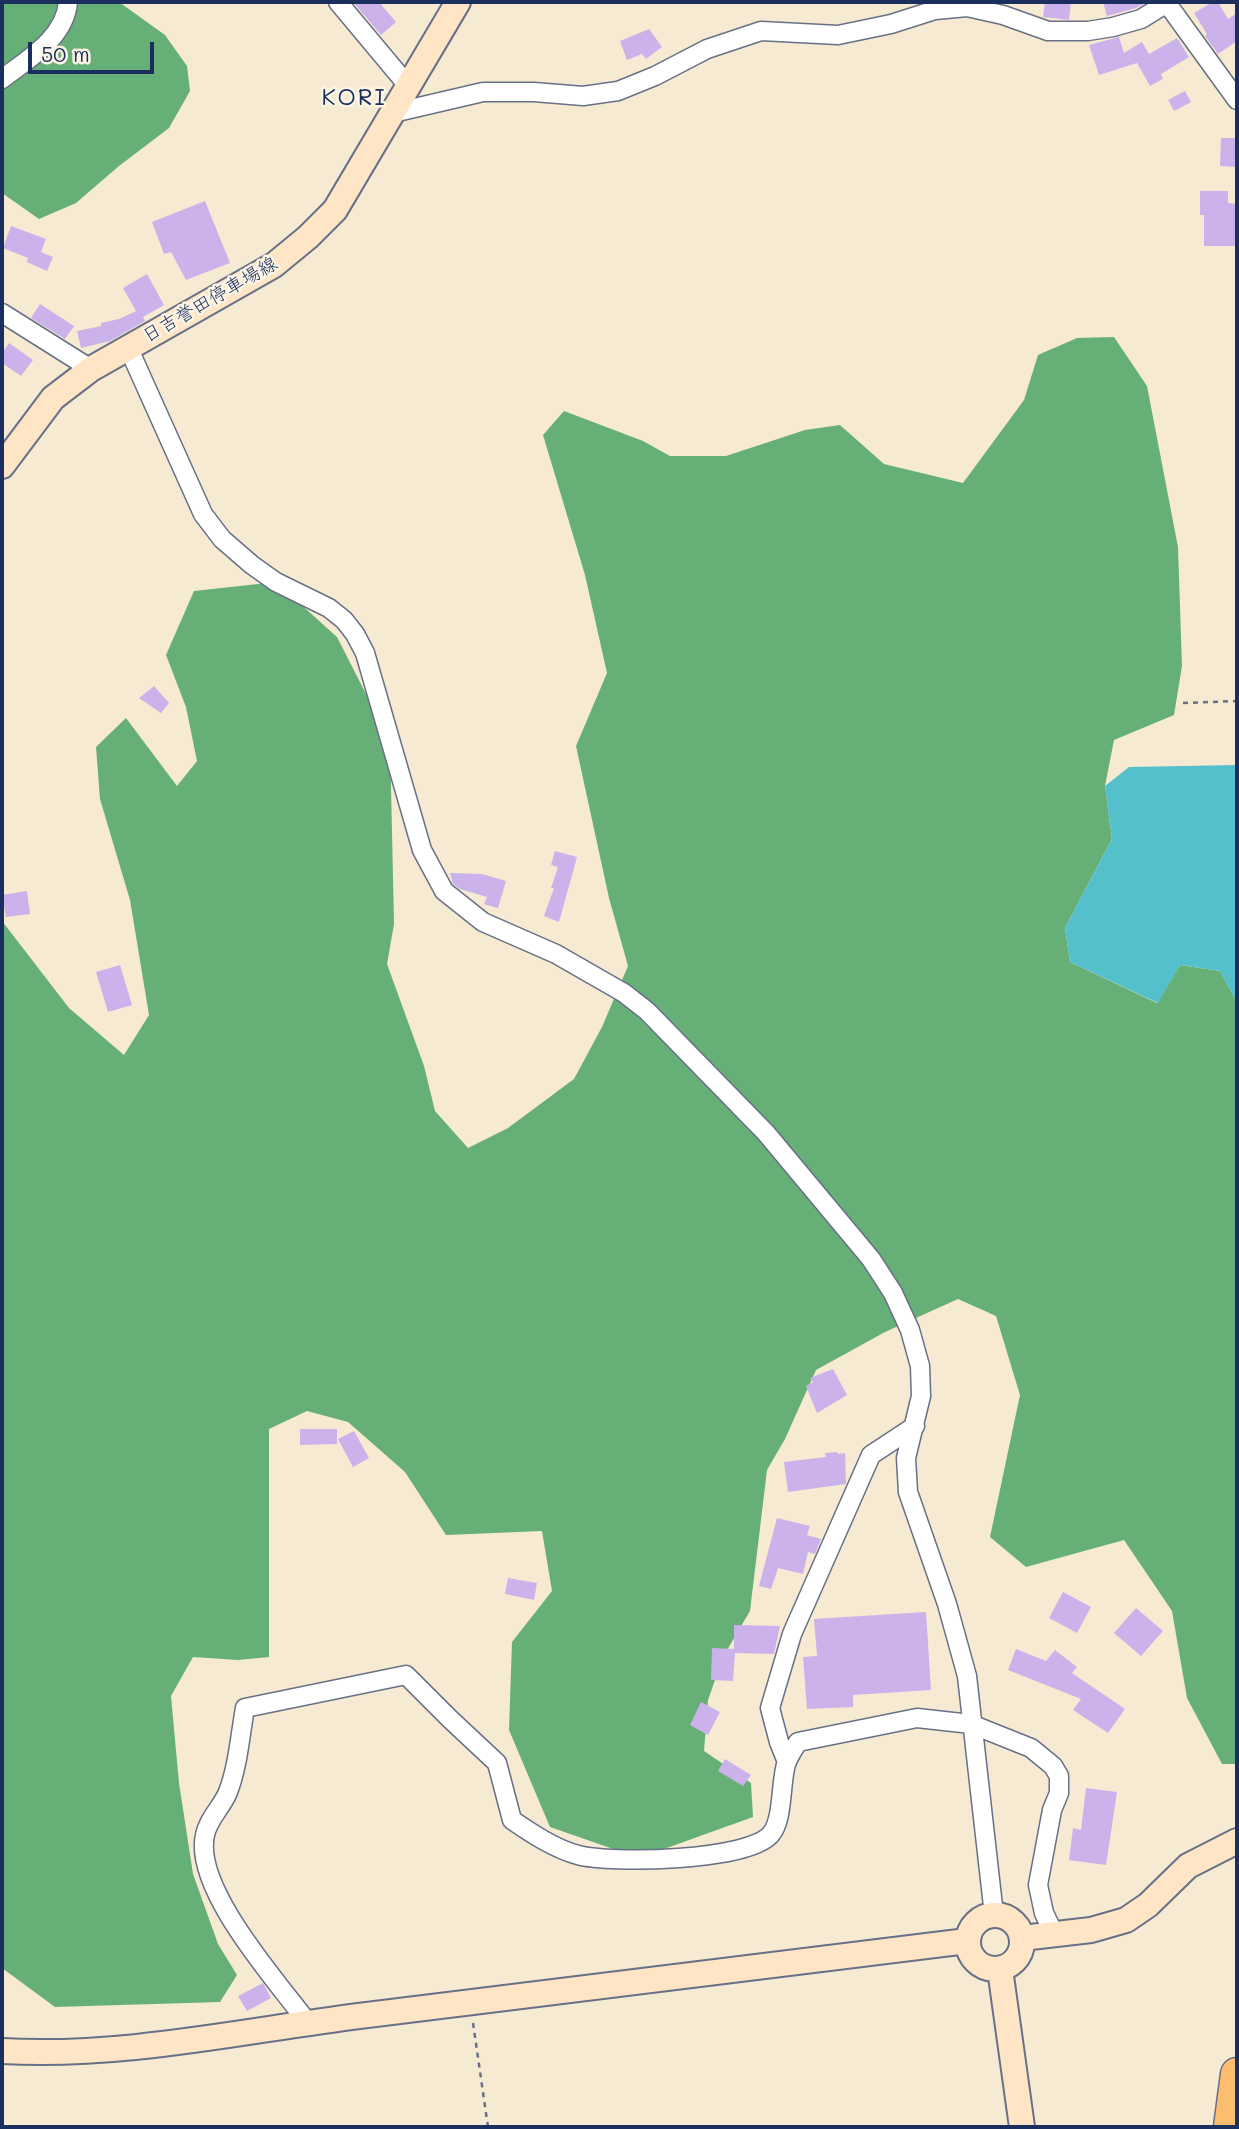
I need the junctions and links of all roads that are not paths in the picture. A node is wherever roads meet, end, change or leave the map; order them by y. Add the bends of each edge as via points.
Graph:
1 (68, 2) edge
2 (338, 2) edge
3 (458, 2) edge
4 (1166, 2) edge
5 (2, 79) edge
6 (408, 87) junction
7 (1237, 100) edge
8 (393, 113) junction
9 (2, 313) edge
10 (128, 347) junction
11 (91, 369) junction
12 (2, 466) edge
13 (915, 1426) junction
14 (971, 1724) junction
15 (787, 1762) junction
16 (1237, 1841) edge
17 (994, 1915) junction
18 (1055, 1936) junction
19 (1022, 1938) junction
20 (967, 1941) junction
21 (1000, 1969) junction
22 (308, 2023) junction
23 (2, 2051) edge
24 (1237, 2074) edge
25 (1022, 2127) edge
26 (1230, 2127) edge

1 - 5 street via 50,41
2 - 6 street
3 - 6 street, 日吉誉田停車場線
4 - 7 street
4 - 8 street via 1140,19 1088,31 1048,31 967,7 935,10 838,35 761,31 707,49 618,90 583,96 483,92
6 - 8 street, 日吉誉田停車場線
8 - 10 street, 日吉誉田停車場線 via 335,210 308,237 274,265
9 - 11 street
10 - 11 street, 日吉誉田停車場線
10 - 13 street via 203,514 222,539 276,582 329,608 355,634 365,653 422,850 444,891 483,922 556,954 624,993 766,1133 871,1259 893,1293 920,1366 922,1396
11 - 12 street, 日吉誉田停車場線 via 53,398
13 - 14 street via 906,1458 908,1492 958,1639
13 - 15 street via 871,1455 792,1634 770,1708
14 - 15 street via 917,1718 798,1742
14 - 17 street
14 - 18 street via 1031,1748 1059,1776 1038,1885
15 - 22 street via 772,1834 750,1848 699,1857 598,1859 575,1855 512,1820 497,1763 406,1675 245,1708 228,1793 205,1832 202,1853 219,1898
16 - 18 street via 1188,1866 1126,1920
17 - 19 street via 1013,1921
17 - 20 street via 973,1925
18 - 19 street
19 - 21 street via 1019,1956
20 - 21 street via 978,1964
20 - 22 street
21 - 25 street
22 - 23 street via 140,2046
24 - 26 highway

